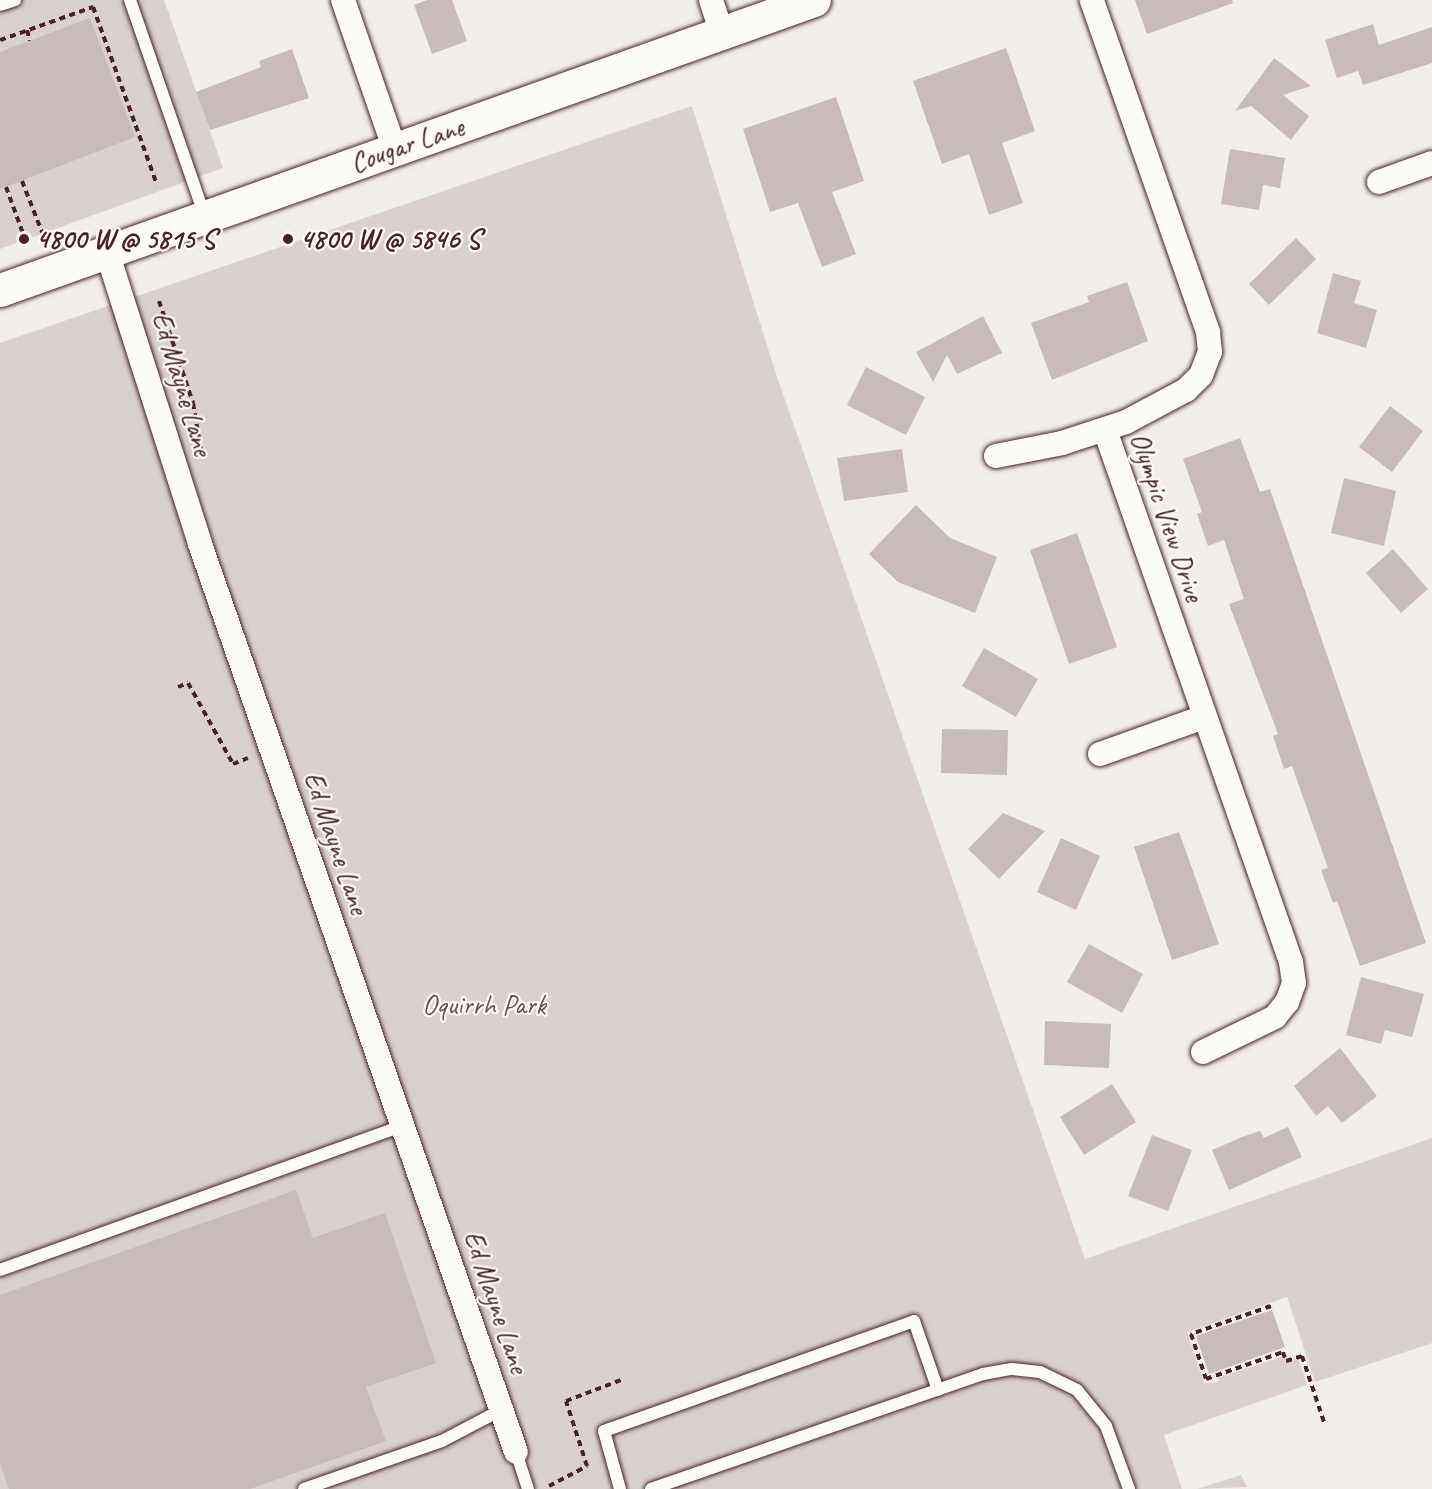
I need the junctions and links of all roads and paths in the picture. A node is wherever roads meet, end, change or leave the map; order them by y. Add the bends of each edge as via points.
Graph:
1 (15, 0) edge
2 (130, 0) edge
3 (343, 0) edge
4 (711, 0) edge
5 (814, 0) edge
6 (1092, 0) edge
7 (0, 5) edge
8 (27, 30) junction
9 (722, 33) junction
10 (0, 40) edge
11 (30, 41) dead end
12 (395, 150) junction
13 (1432, 163) edge
14 (22, 181) dead end
15 (156, 182) dead end
16 (1379, 182) dead end
17 (6, 187) dead end
18 (205, 216) junction
19 (42, 232) dead end
20 (25, 239) dead end
21 (107, 252) junction
22 (0, 290) edge
23 (159, 301) dead end
24 (1105, 430) junction
25 (996, 456) dead end
26 (203, 462) dead end
27 (178, 687) dead end
28 (1204, 717) junction
29 (273, 749) junction
30 (1100, 754) dead end
31 (1203, 1052) dead end
32 (403, 1126) junction
33 (0, 1270) edge
34 (1271, 1306) dead end
35 (624, 1379) dead end
36 (938, 1390) junction
37 (501, 1410) junction
38 (1325, 1425) dead end
39 (516, 1452) joint
40 (546, 1475) dead end
41 (304, 1489) edge
42 (528, 1489) edge
43 (620, 1489) edge
44 (651, 1489) edge
45 (1130, 1489) edge

1 - 7 lane
2 - 18 lane
3 - 12 street
4 - 9 street
5 - 9 main road, Cougar Lane
6 - 24 street, Olympic View Drive via 1208,332 1210,352 1201,375 1186,390
8 - 10 path
8 - 11 path
8 - 15 path via 93,7
9 - 12 main road, Cougar Lane
12 - 18 main road, Cougar Lane
13 - 16 street
14 - 19 path
17 - 20 path
18 - 21 main road, Cougar Lane
21 - 22 main road, Cougar Lane
21 - 29 street, Ed Mayne Lane via 200,544
23 - 26 path via 193,403
24 - 25 street
24 - 28 street, Olympic View Drive
27 - 29 path via 188,683 233,764
28 - 30 street
28 - 31 street, Olympic View Drive via 1291,962 1294,983 1287,1002 1275,1017
29 - 32 street, Ed Mayne Lane
32 - 33 lane
32 - 37 street, Ed Mayne Lane
34 - 38 path via 1191,1334 1206,1379 1283,1352 1286,1361 1302,1356
35 - 40 path via 566,1401 587,1466 549,1486
36 - 43 lane via 914,1321 604,1431
36 - 44 lane
36 - 45 lane via 983,1374 1012,1369 1059,1380 1077,1390 1106,1426
37 - 39 street, Ed Mayne Lane
37 - 41 lane via 442,1441
39 - 42 lane

